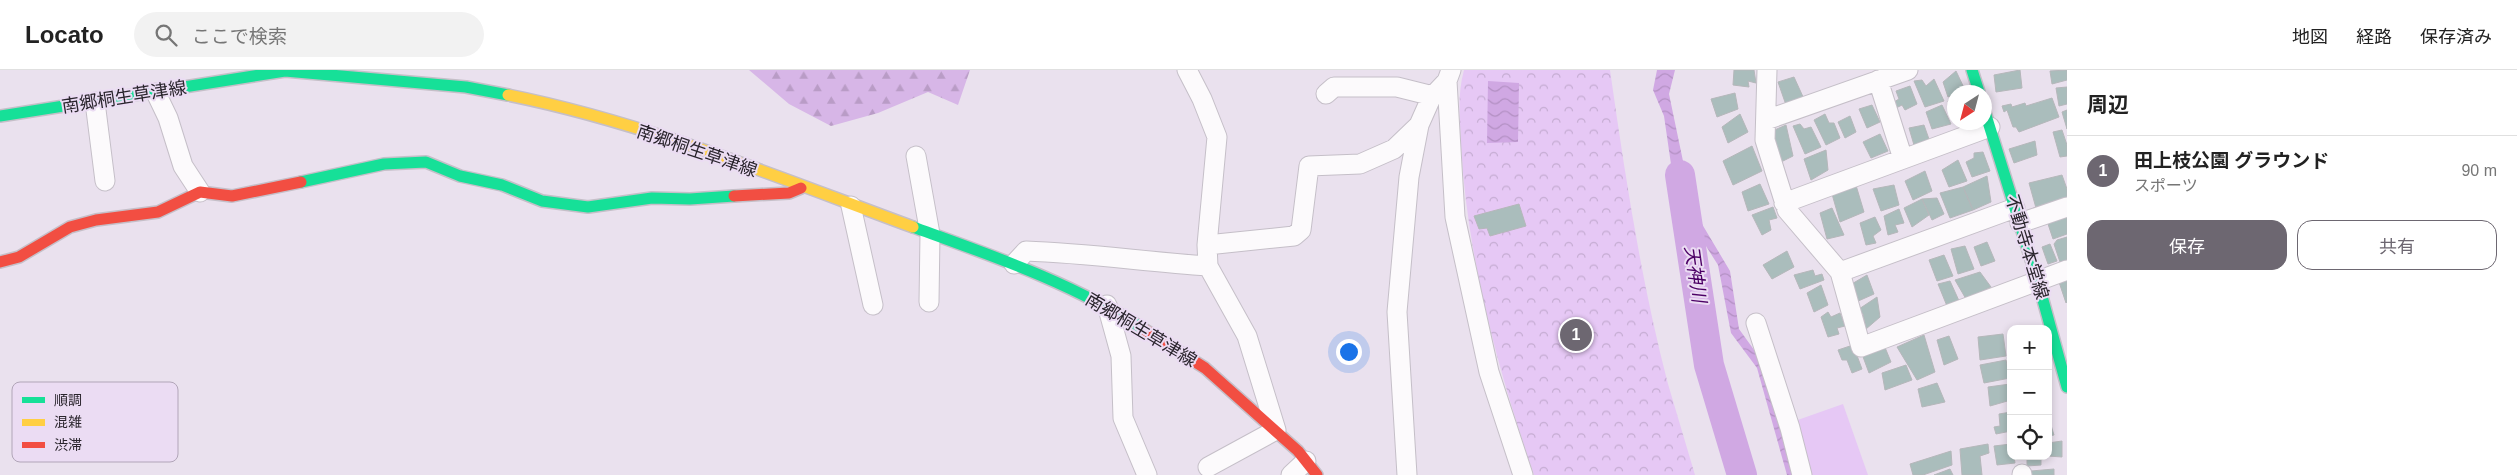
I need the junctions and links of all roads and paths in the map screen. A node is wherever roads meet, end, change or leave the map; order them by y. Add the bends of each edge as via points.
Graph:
1 (1187, 70) edge
2 (1768, 70) edge
3 (1908, 70) edge
4 (1972, 70) edge
5 (290, 71) edge
6 (372, 74) edge
7 (1449, 76) edge
8 (1878, 80) junction
9 (1977, 85) edge
10 (156, 93) junction
11 (1326, 94) dead end
12 (1433, 96) junction
13 (95, 102) junction
14 (0, 116) edge
15 (1766, 120) junction
16 (1419, 125) junction
17 (1982, 130) edge
18 (1991, 130) edge
19 (916, 156) dead end
20 (1904, 159) junction
21 (105, 181) dead end
22 (802, 188) junction
23 (200, 192) junction
24 (1784, 203) junction
25 (850, 206) junction
26 (2067, 207) edge
27 (2018, 216) junction
28 (930, 234) junction
29 (1206, 245) junction
30 (0, 262) edge
31 (1014, 264) junction
32 (1208, 266) junction
33 (2067, 270) edge
34 (1840, 272) junction
35 (2038, 282) junction
36 (929, 302) dead end
37 (873, 305) dead end
38 (1107, 305) junction
39 (1756, 323) dead end
40 (2067, 387) edge
41 (1276, 430) junction
42 (1208, 467) dead end
43 (1311, 468) edge
44 (1147, 475) edge
45 (1291, 475) edge
46 (1407, 475) edge
47 (1523, 475) edge
48 (1802, 475) edge

1 - 29 street via 1217,137
2 - 15 street
3 - 8 street
4 - 9 main road
5 - 6 main road, 南郷桐生草津線
5 - 10 main road, 南郷桐生草津線
6 - 22 main road, 南郷桐生草津線 via 466,87 565,107 730,160
7 - 12 street
7 - 47 street via 1454,216 1489,372
8 - 15 street
8 - 20 street
10 - 13 main road, 南郷桐生草津線
10 - 23 street via 168,118 183,166
11 - 12 street via 1334,87 1397,87
12 - 16 street
13 - 14 main road, 南郷桐生草津線
13 - 21 street
15 - 24 street via 1765,140
16 - 29 street via 1394,150 1360,164 1309,166 1301,230 1294,236
16 - 46 street via 1409,177 1397,312
17 - 20 street
18 - 27 main road, 不動寺本堂線
19 - 28 street
20 - 24 street
22 - 23 main road via 789,193 652,198 588,207 542,200 502,184 460,176 426,162 384,164 232,196
22 - 25 main road, 南郷桐生草津線
23 - 30 main road via 158,212 96,220 70,227 19,257
24 - 34 street
25 - 28 main road, 南郷桐生草津線
25 - 37 street
26 - 27 street
27 - 34 street
27 - 35 main road, 不動寺本堂線
28 - 31 main road, 南郷桐生草津線
28 - 36 street
29 - 32 street
31 - 32 street via 1026,251 1084,253 1131,261
31 - 38 main road, 南郷桐生草津線
32 - 41 street via 1247,336
33 - 35 street
34 - 35 street via 1861,347
35 - 40 main road, 不動寺本堂線
38 - 41 main road, 南郷桐生草津線 via 1204,368
38 - 44 street via 1121,356 1123,418
39 - 48 street
41 - 42 street
41 - 43 main road, 南郷桐生草津線
43 - 45 street

